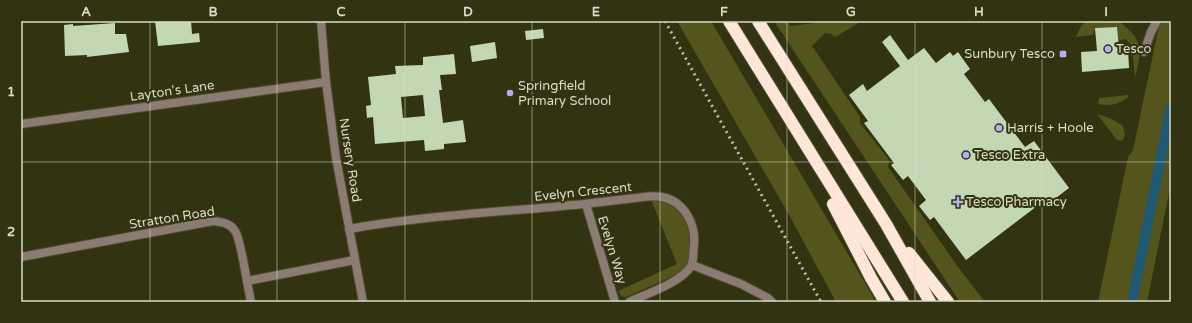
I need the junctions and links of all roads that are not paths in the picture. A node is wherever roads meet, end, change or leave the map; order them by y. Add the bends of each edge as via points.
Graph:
1 (321, 21) edge
2 (729, 21) edge
3 (758, 21) edge
4 (1157, 21) edge
5 (1144, 52) dead end
6 (326, 82) junction
7 (21, 124) edge
8 (796, 129) junction
9 (586, 204) junction
10 (886, 224) junction
11 (350, 229) junction
12 (21, 257) edge
13 (355, 260) junction
14 (692, 265) junction
15 (247, 281) junction
16 (251, 302) edge
17 (363, 302) edge
18 (615, 302) edge
19 (629, 302) edge
20 (772, 302) edge
21 (885, 302) edge
22 (903, 302) edge
23 (930, 302) edge
24 (948, 302) edge

1 - 6 street, Nursery Road
2 - 8 highway
3 - 10 highway
4 - 5 street
6 - 7 street, Layton's Lane
6 - 11 street, Nursery Road via 336,158
8 - 21 highway
8 - 22 highway
9 - 11 street, Evelyn Crescent via 386,223
9 - 14 street, Evelyn Crescent via 650,197 674,201 690,220 694,242
9 - 18 street, Evelyn Way
10 - 23 highway
10 - 24 highway
11 - 13 street, Nursery Road
12 - 15 street, Stratton Road via 213,221 230,225 236,232
13 - 15 street
13 - 17 street, Nursery Road
14 - 19 street via 677,280
14 - 20 street via 741,284
15 - 16 street, Stratton Road

